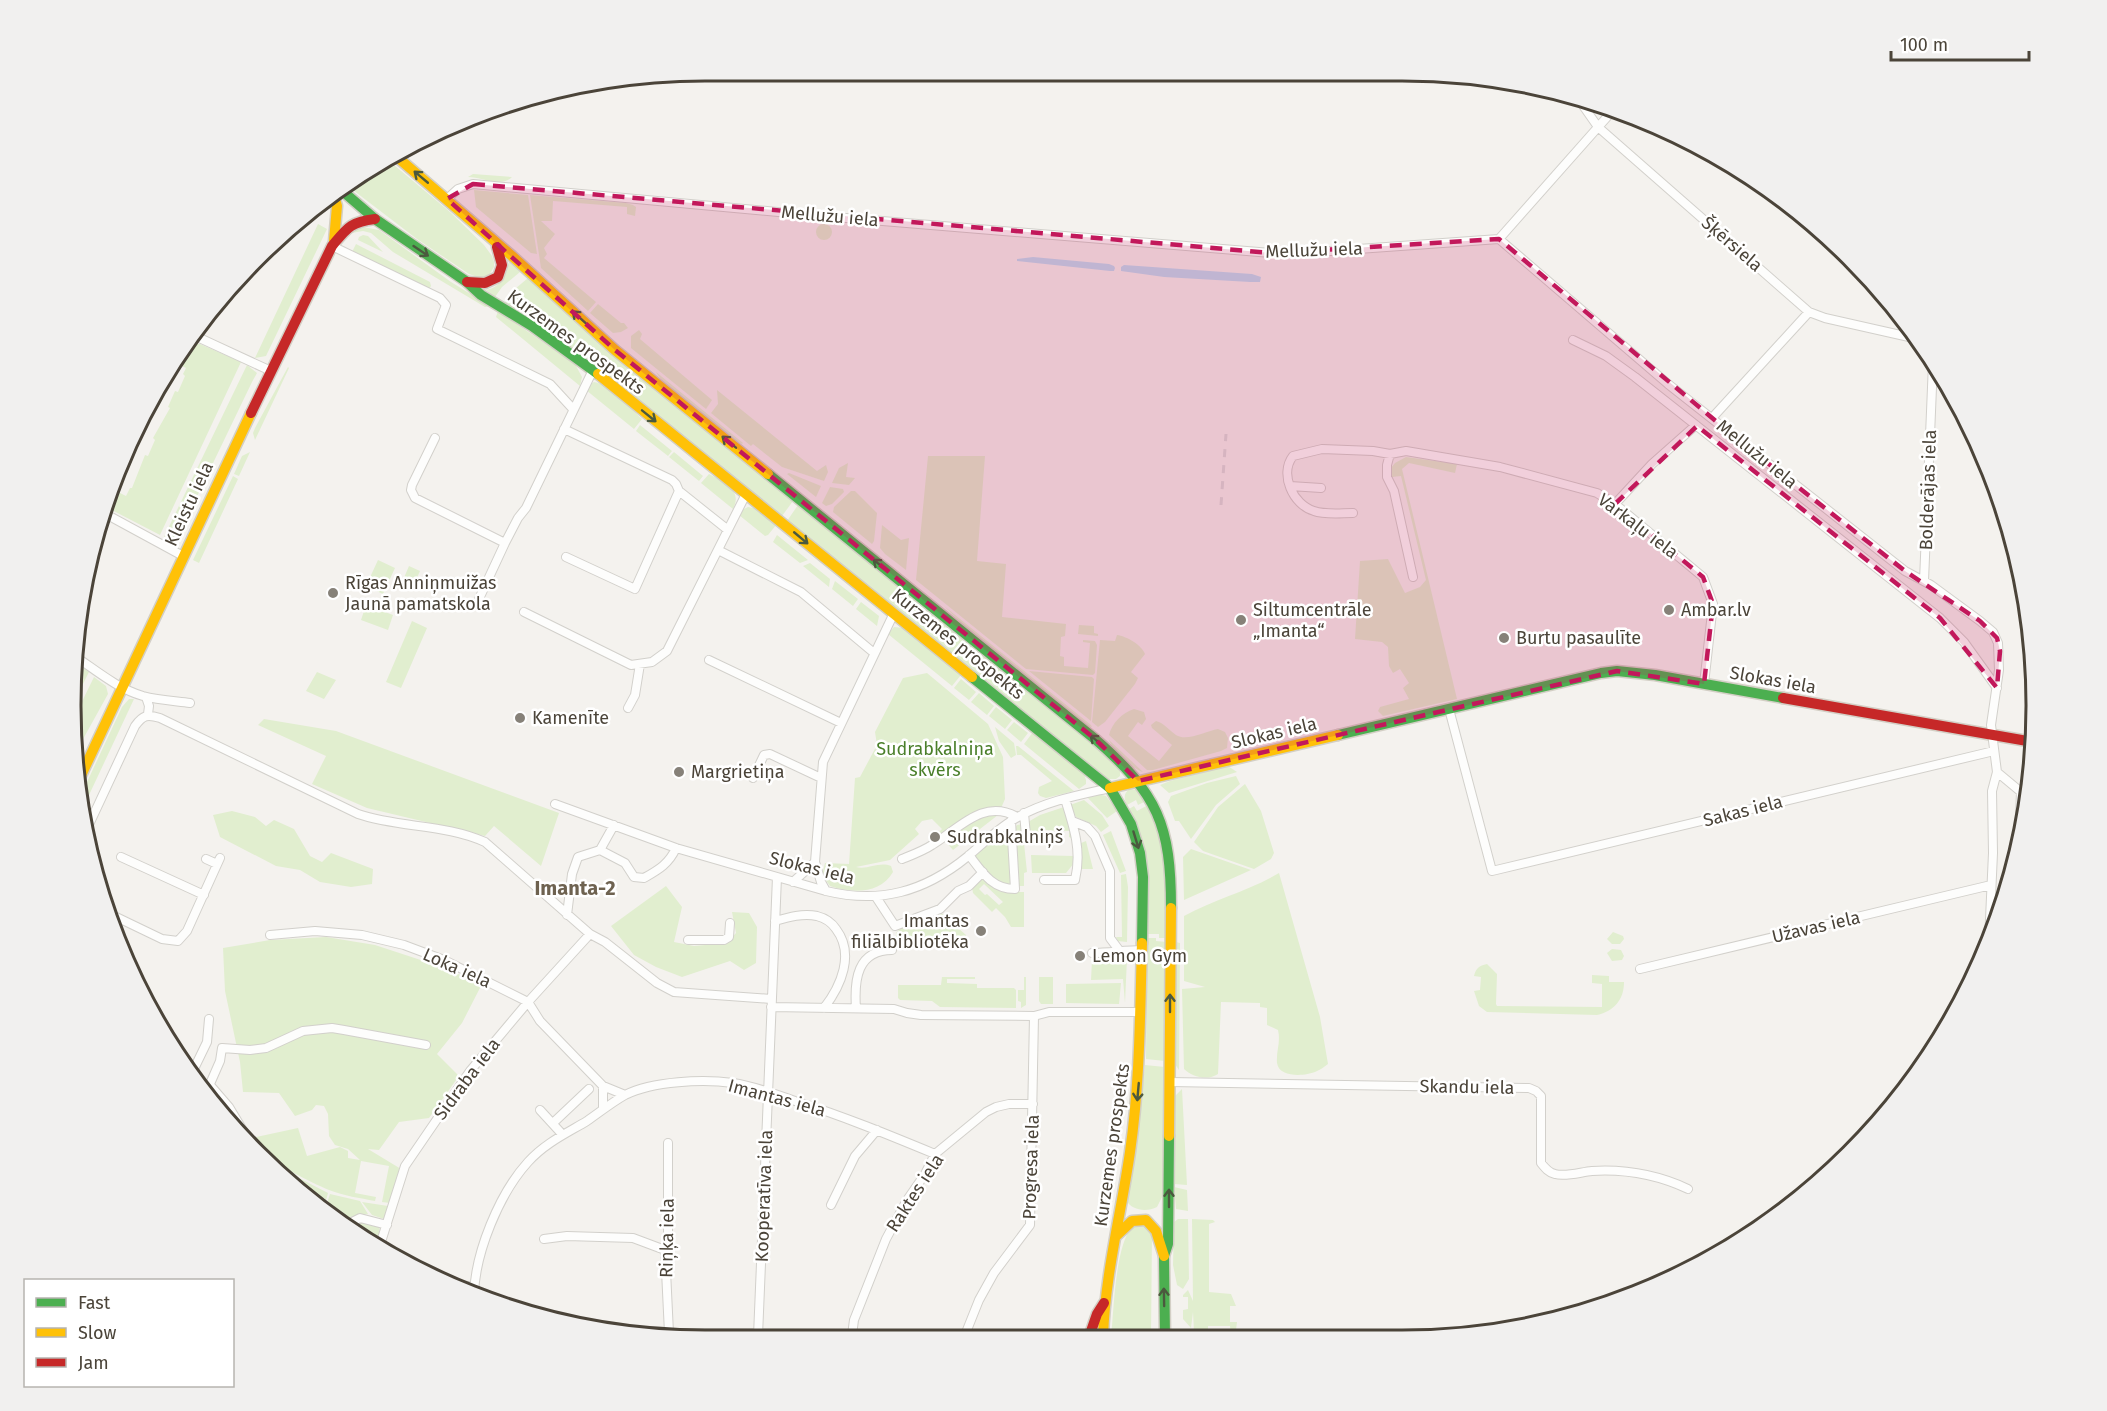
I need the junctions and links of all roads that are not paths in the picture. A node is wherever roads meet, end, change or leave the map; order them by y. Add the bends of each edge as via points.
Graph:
1 (1585, 109) edge
2 (1608, 116) edge
3 (1599, 127) junction
4 (401, 160) edge
5 (347, 195) edge
6 (447, 199) junction
7 (336, 202) edge
8 (375, 219) junction
9 (1499, 238) junction
10 (333, 244) junction
11 (495, 244) junction
12 (467, 282) junction
13 (1809, 312) junction
14 (1905, 336) edge
15 (200, 339) edge
16 (1573, 340) dead end
17 (592, 370) junction
18 (271, 371) junction
19 (1932, 377) edge
20 (573, 409) junction
21 (1712, 418) junction
22 (1696, 425) junction
23 (564, 429) junction
24 (435, 438) dead end
25 (1390, 454) junction
26 (1290, 486) junction
27 (1321, 488) dead end
28 (679, 491) junction
29 (746, 494) junction
30 (1615, 504) junction
31 (1353, 513) dead end
32 (110, 517) edge
33 (728, 530) junction
34 (505, 543) junction
35 (718, 550) junction
36 (183, 556) junction
37 (566, 557) dead end
38 (1413, 577) dead end
39 (1924, 581) junction
40 (478, 601) dead end
41 (524, 612) dead end
42 (894, 613) junction
43 (874, 653) junction
44 (709, 660) dead end
45 (82, 662) edge
46 (640, 664) junction
47 (1704, 684) junction
48 (123, 688) junction
49 (1997, 688) junction
50 (146, 697) junction
51 (190, 704) dead end
52 (628, 708) dead end
53 (1449, 709) junction
54 (148, 714) junction
55 (841, 723) junction
56 (1991, 735) junction
57 (2025, 741) edge
58 (1994, 751) junction
59 (84, 769) edge
60 (1997, 772) junction
61 (753, 777) dead end
62 (821, 777) junction
63 (1138, 782) junction
64 (1110, 788) junction
65 (2020, 793) edge
66 (1065, 799) junction
67 (555, 804) dead end
68 (1017, 817) junction
69 (92, 819) edge
70 (1072, 821) junction
71 (614, 825) junction
72 (1026, 836) dead end
73 (676, 848) junction
74 (600, 850) junction
75 (969, 855) junction
76 (121, 857) dead end
77 (206, 859) dead end
78 (902, 859) dead end
79 (815, 862) junction
80 (983, 872) junction
81 (777, 877) junction
82 (1044, 880) dead end
83 (793, 882) junction
84 (1991, 885) junction
85 (826, 891) junction
86 (204, 895) junction
87 (876, 897) junction
88 (1990, 914) edge
89 (567, 915) junction
90 (119, 918) edge
91 (775, 921) junction
92 (730, 923) dead end
93 (590, 934) junction
94 (270, 935) dead end
95 (688, 940) dead end
96 (892, 950) dead end
97 (1119, 950) junction
98 (1142, 950) junction
99 (1092, 953) dead end
100 (1640, 969) dead end
101 (528, 1002) junction
102 (771, 1003) junction
103 (824, 1008) junction
104 (856, 1008) junction
105 (1142, 1012) junction
106 (1034, 1016) junction
107 (208, 1019) dead end
108 (426, 1045) dead end
109 (196, 1066) edge
110 (1170, 1082) junction
111 (210, 1085) edge
112 (603, 1086) junction
113 (590, 1089) dead end
114 (769, 1092) junction
115 (625, 1095) junction
116 (1033, 1104) junction
117 (603, 1108) junction
118 (540, 1110) dead end
119 (553, 1123) junction
120 (877, 1130) junction
121 (562, 1134) junction
122 (668, 1143) dead end
123 (935, 1154) junction
124 (1688, 1189) dead end
125 (831, 1205) dead end
126 (354, 1221) edge
127 (387, 1225) junction
128 (1116, 1236) junction
129 (382, 1239) edge
130 (544, 1239) dead end
131 (665, 1250) junction
132 (1164, 1256) junction
133 (475, 1285) edge
134 (1104, 1303) junction
135 (669, 1329) edge
136 (758, 1330) edge
137 (853, 1330) edge
138 (967, 1330) edge
139 (1091, 1330) edge
140 (1103, 1330) edge
141 (1165, 1330) edge

1 - 3 street, Šķērsiela
2 - 3 street
3 - 9 street
3 - 13 street, Šķērsiela
6 -> 4 main road, Kurzemes prospekts
5 - 8 main road, Kurzemes prospekts
6 - 9 street, Mellužu iela via 458,189 473,184 1271,253
6 - 11 main road, Kurzemes prospekts
7 - 10 main road, Kleistu iela
8 - 10 main road, Kleistu iela via 350,225
8 -> 12 main road, Kurzemes prospekts
9 - 21 street, Mellužu iela
10 - 18 main road, Kleistu iela
10 - 20 street via 440,298 446,305 437,329 550,384
11 - 12 main road via 502,258 497,278 481,285
63 -> 11 main road, Kurzemes prospekts via 1119,759 615,350
12 - 17 main road, Kurzemes prospekts
13 - 14 street, Šķērsiela
13 - 21 street
15 - 18 street
16 - 22 street, Mellužu iela via 1606,357
17 - 20 street
17 -> 29 main road, Kurzemes prospekts
18 - 36 main road, Kleistu iela
19 - 39 street, Bolderājas iela
20 - 23 street
21 - 39 street, Mellužu iela
22 - 30 street
22 - 49 street, Mellužu iela via 1940,618 1964,642
23 - 28 street via 672,480
23 - 34 street
24 - 34 street via 412,485 412,495
25 - 26 street, Varkaļu iela via 1322,449 1303,452 1288,462
25 - 30 street, Varkaļu iela via 1406,451 1500,467 1583,488
25 - 38 street via 1387,477 1394,491
26 - 27 street
26 - 31 street via 1297,499 1314,512
28 - 33 street
28 - 37 street via 635,589
29 - 33 street
29 -> 42 main road, Kurzemes prospekts
30 - 47 street, Varkaļu iela via 1703,577 1713,604
32 - 36 street
33 - 35 street
34 - 40 street
35 - 43 street via 801,592
35 - 46 street via 668,651 658,660
36 - 48 main road, Kleistu iela
39 - 49 street, Mellužu iela via 1997,638
41 - 46 street via 631,665
42 - 43 street
42 - 64 main road, Kurzemes prospekts
43 - 55 street
44 - 55 street
45 - 48 street
46 - 52 street via 635,695
47 - 53 main road, Slokas iela via 1617,671
47 - 56 main road, Slokas iela
48 - 50 street
48 - 59 main road, Kleistu iela
49 - 56 street, Mellužu iela
50 - 51 street
50 - 54 street
53 - 58 street, Sakas iela via 1492,871
53 - 63 main road, Slokas iela
54 - 69 street via 135,726
54 - 89 street via 358,814 485,842
55 - 62 street
56 - 57 main road, Slokas iela
56 - 58 street, Mellužu iela
58 - 60 street, Mellužu iela
60 - 65 street
60 - 84 street, Mellužu iela via 1992,791
61 - 62 street via 764,756 770,754
62 - 79 street
63 - 64 main road, Slokas iela
110 -> 63 main road, Kurzemes prospekts via 1170,853 1164,825
64 - 66 street, Slokas iela
64 -> 98 main road, Kurzemes prospekts via 1131,824 1140,853
66 - 68 street, Slokas iela
66 - 70 street
67 - 71 street, Slokas iela
68 - 72 street
68 - 75 street, Slokas iela
68 - 78 street via 998,811 976,815 932,846
68 - 80 street via 1015,889 1001,889
70 - 82 street via 1079,863 1075,880
70 - 97 street via 1087,827 1095,836 1110,871 1110,938
71 - 73 street, Slokas iela
71 - 74 street
73 - 74 street via 662,868 644,879 634,877 625,863
73 - 81 street, Slokas iela
74 - 89 street via 578,857
75 - 80 street
75 - 87 street, Slokas iela via 923,885
76 - 86 street
77 - 86 street via 219,861
79 - 83 street
79 - 85 street
80 - 87 street via 940,909 896,926
81 - 83 street, Slokas iela
81 - 91 street, Kooperatīva iela
83 - 85 street, Slokas iela
84 - 88 street, Mellužu iela
84 - 100 street, Užavas iela
85 - 87 street, Slokas iela
86 - 90 street via 178,941 162,939
89 - 93 street
91 - 102 street, Kooperatīva iela
91 - 103 street via 796,915 818,916 831,923 839,934 846,949 843,972
92 - 95 street via 729,937 724,940
93 - 101 street, Sidraba iela
93 - 102 street via 674,992
94 - 101 street, Loka iela via 339,932 404,945 444,960
96 - 104 street via 872,953 866,959 860,969
97 - 98 street
97 - 99 street
98 - 105 main road, Kurzemes prospekts
101 - 112 street, Loka iela via 540,1021
101 - 127 street, Sidraba iela via 470,1071 405,1166
102 - 103 street
102 - 114 street, Kooperatīva iela
103 - 104 street
104 - 106 street via 894,1009 921,1015
105 - 106 street via 1049,1012
105 -> 128 main road, Kurzemes prospekts via 1138,1093
106 - 116 street, Progresa iela
107 - 109 street via 207,1042
108 - 111 street via 332,1028 303,1030 266,1048 222,1048
110 - 124 street, Skandu iela via 1529,1088 1541,1096 1541,1163 1553,1174 1632,1172
132 -> 110 main road, Kurzemes prospekts via 1168,1244
112 - 115 street, Loka iela
112 - 117 street
113 - 119 street
114 - 115 street, Imantas iela via 734,1083 702,1082 675,1083
114 - 120 street, Imantas iela
114 - 136 street, Kooperatīva iela
115 - 117 street, Imantas iela
116 - 123 street, Raktes iela via 1008,1104 986,1112
116 - 138 street, Progresa iela via 1030,1226 994,1273
117 - 121 street, Imantas iela
118 - 119 street
119 - 121 street
120 - 123 street, Imantas iela
120 - 125 street via 855,1156
121 - 133 street, Imantas iela via 528,1162 510,1186 486,1239
122 - 131 street, Riņķa iela
123 - 137 street, Raktes iela via 886,1239
126 - 127 street via 360,1218
127 - 129 street, Sidraba iela
128 - 132 main road via 1132,1221 1146,1220 1156,1232
128 - 134 main road, Kurzemes prospekts
130 - 131 street via 633,1239
131 - 135 street, Riņķa iela
141 -> 132 main road, Kurzemes prospekts
134 - 139 main road
134 - 140 main road, Kurzemes prospekts

